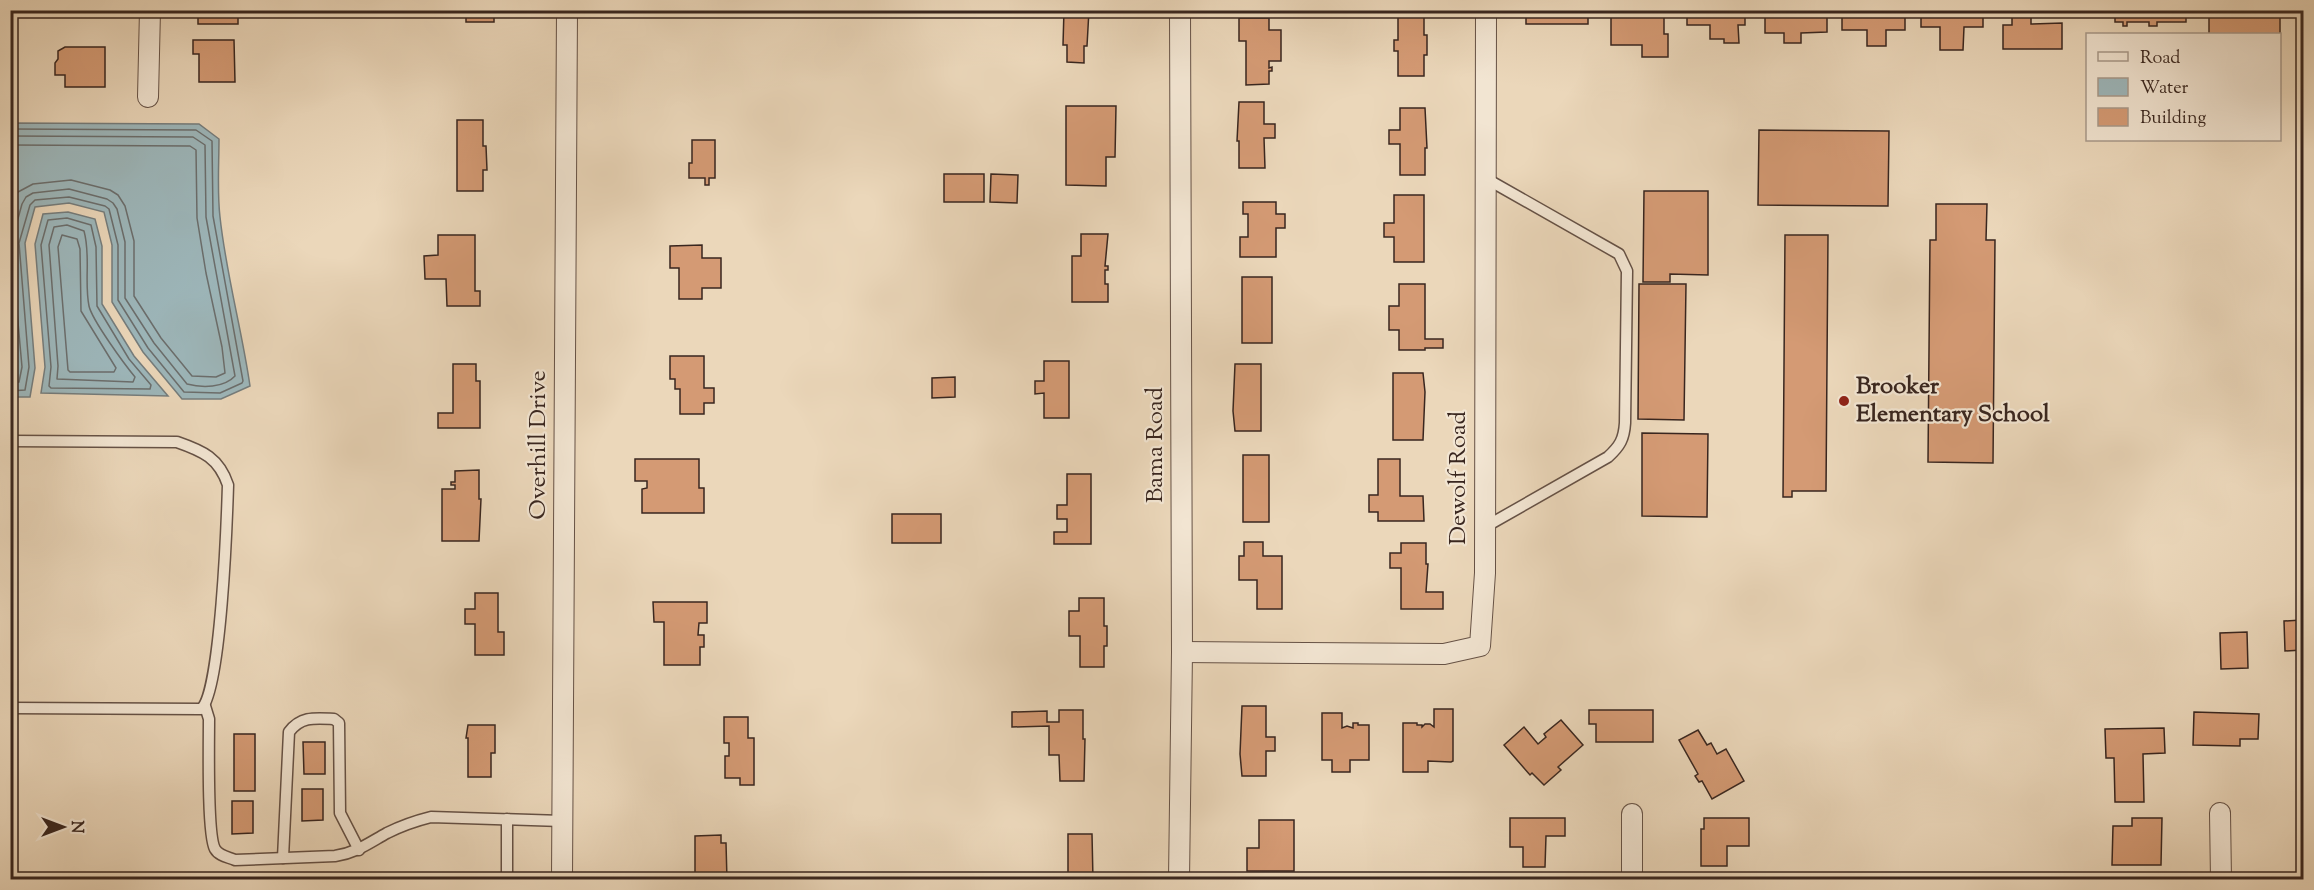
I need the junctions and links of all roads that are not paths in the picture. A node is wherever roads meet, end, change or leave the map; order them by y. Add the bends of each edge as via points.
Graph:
1 (150, 10) edge
2 (567, 10) edge
3 (1180, 10) edge
4 (1486, 10) edge
5 (148, 97) dead end
6 (1485, 178) junction
7 (10, 441) edge
8 (1485, 527) junction
9 (1182, 652) junction
10 (205, 706) junction
11 (10, 708) edge
12 (2220, 813) dead end
13 (1632, 814) dead end
14 (507, 819) junction
15 (562, 821) junction
16 (359, 850) junction
17 (283, 858) junction
18 (507, 879) edge
19 (562, 879) edge
20 (1179, 879) edge
21 (1632, 879) edge
22 (2221, 879) edge

1 - 5 street
2 - 15 street, Overhill Drive
3 - 9 street, Bama Road
4 - 6 street, Dewolf Road
6 - 8 street, Dewolf Road
6 - 8 lane via 1619,254 1627,271 1624,438 1608,457
7 - 10 lane via 177,442 199,449 223,470 228,485 225,578
8 - 9 street, Dewolf Road via 1480,646 1444,654
9 - 20 street, Bama Road
10 - 11 lane
10 - 17 lane via 209,719 214,849 235,860
12 - 22 street
13 - 21 street
14 - 15 lane
14 - 16 lane via 431,818 404,825
14 - 18 lane
15 - 19 street, Overhill Drive
16 - 17 lane via 335,856
16 - 17 lane via 340,813 339,723 333,719 307,718 295,723 289,732

